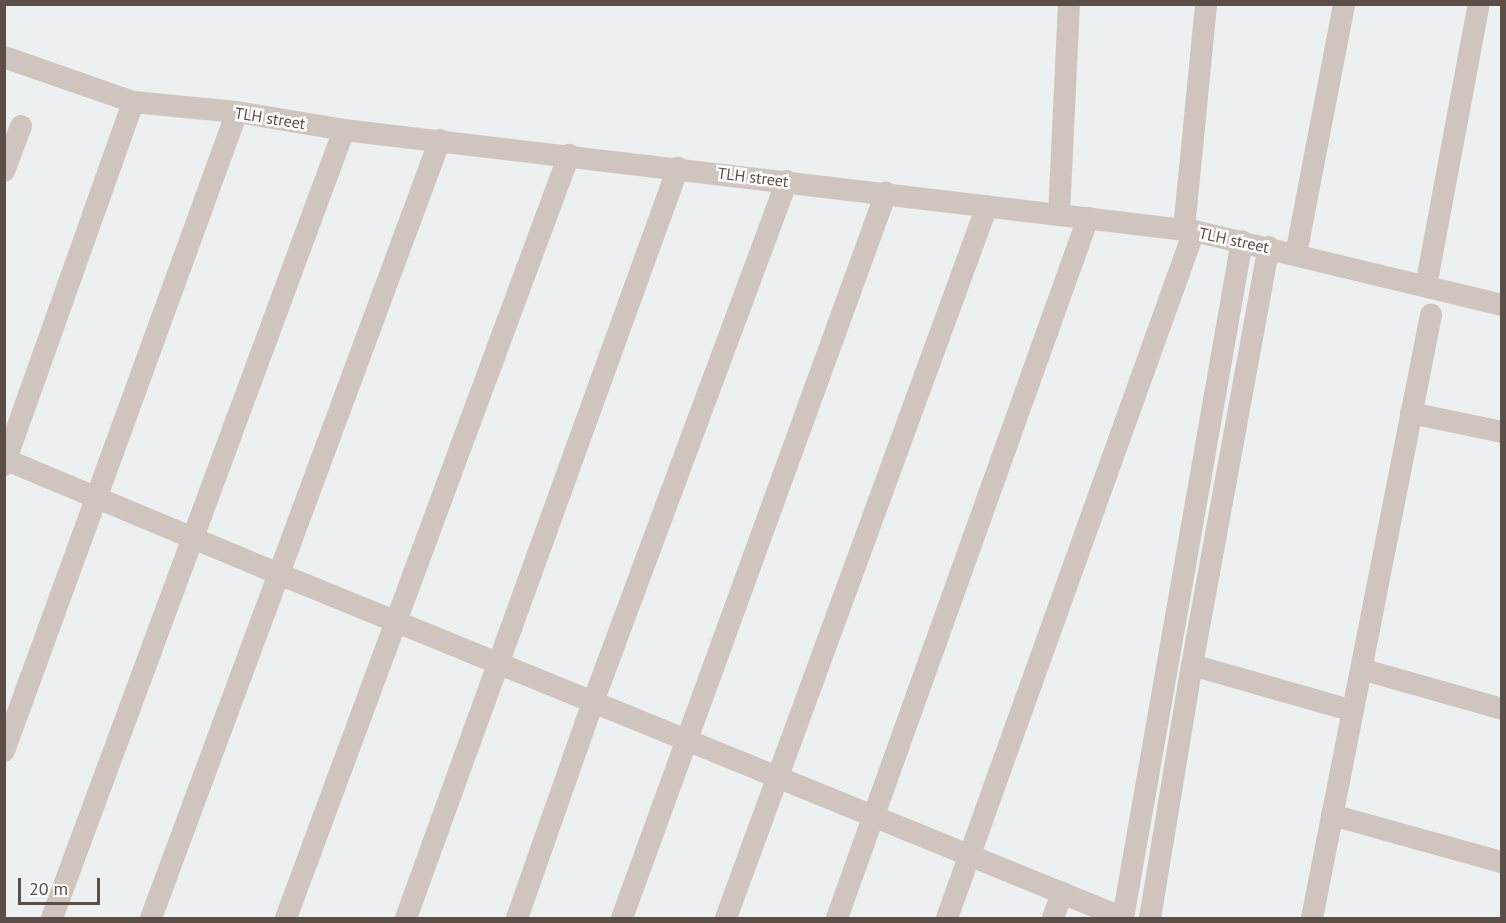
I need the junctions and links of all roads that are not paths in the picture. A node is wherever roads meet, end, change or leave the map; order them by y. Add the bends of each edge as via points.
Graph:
1 (1069, 4) edge
2 (1206, 4) edge
3 (1344, 4) edge
4 (1479, 4) edge
5 (4, 57) edge
6 (133, 102) junction
7 (237, 112) junction
8 (21, 126) dead end
9 (344, 130) junction
10 (440, 140) junction
11 (569, 155) junction
12 (678, 168) junction
13 (4, 171) edge
14 (787, 181) junction
15 (886, 193) junction
16 (987, 206) junction
17 (1059, 214) junction
18 (1088, 218) junction
19 (1189, 230) junction
20 (1242, 241) junction
21 (1269, 247) junction
22 (1296, 254) junction
23 (1426, 286) junction
24 (1502, 305) edge
25 (1431, 315) dead end
26 (1411, 413) junction
27 (1502, 432) edge
28 (5, 461) edge
29 (97, 497) junction
30 (192, 537) junction
31 (279, 574) junction
32 (396, 621) junction
33 (498, 663) junction
34 (1192, 665) junction
35 (1361, 669) junction
36 (593, 702) junction
37 (1502, 709) edge
38 (1353, 711) junction
39 (685, 740) junction
40 (4, 751) edge
41 (776, 777) junction
42 (1332, 815) junction
43 (875, 817) junction
44 (970, 855) junction
45 (1502, 862) edge
46 (1062, 893) junction
47 (52, 918) edge
48 (151, 918) edge
49 (286, 918) edge
50 (406, 918) edge
51 (516, 918) edge
52 (621, 918) edge
53 (726, 918) edge
54 (837, 918) edge
55 (946, 918) edge
56 (1053, 918) edge
57 (1123, 918) edge
58 (1150, 918) edge
59 (1312, 918) edge

1 - 17 street
2 - 19 street
3 - 22 street
4 - 23 street
5 - 6 street, TLH street
6 - 7 street, TLH street
6 - 28 street
7 - 9 street, TLH street
7 - 29 street
8 - 13 street
9 - 10 street, TLH street
9 - 30 street
10 - 11 street, TLH street
10 - 31 street
11 - 12 street, TLH street
11 - 32 street
12 - 14 street, TLH street
12 - 33 street
14 - 15 street, TLH street
14 - 36 street
15 - 16 street, TLH street
15 - 39 street
16 - 17 street, TLH street
16 - 41 street
17 - 18 street, TLH street
18 - 19 street, TLH street
18 - 43 street
19 - 20 street, TLH street
19 - 44 street
20 - 21 street, TLH street
20 - 57 street
21 - 22 street, TLH street
21 - 34 street
22 - 23 street, TLH street
23 - 24 street, TLH street
25 - 26 street
26 - 27 street
26 - 35 street
28 - 29 street
29 - 30 street
29 - 40 street
30 - 31 street
30 - 47 street
31 - 32 street
31 - 48 street
32 - 33 street
32 - 49 street
33 - 36 street
33 - 50 street
34 - 38 street
34 - 58 street
35 - 37 street
35 - 38 street
36 - 39 street
36 - 51 street
38 - 42 street
39 - 41 street
39 - 52 street
41 - 43 street
41 - 53 street
42 - 45 street
42 - 59 street
43 - 44 street
43 - 54 street
44 - 46 street
44 - 55 street
46 - 56 street
46 - 57 street

